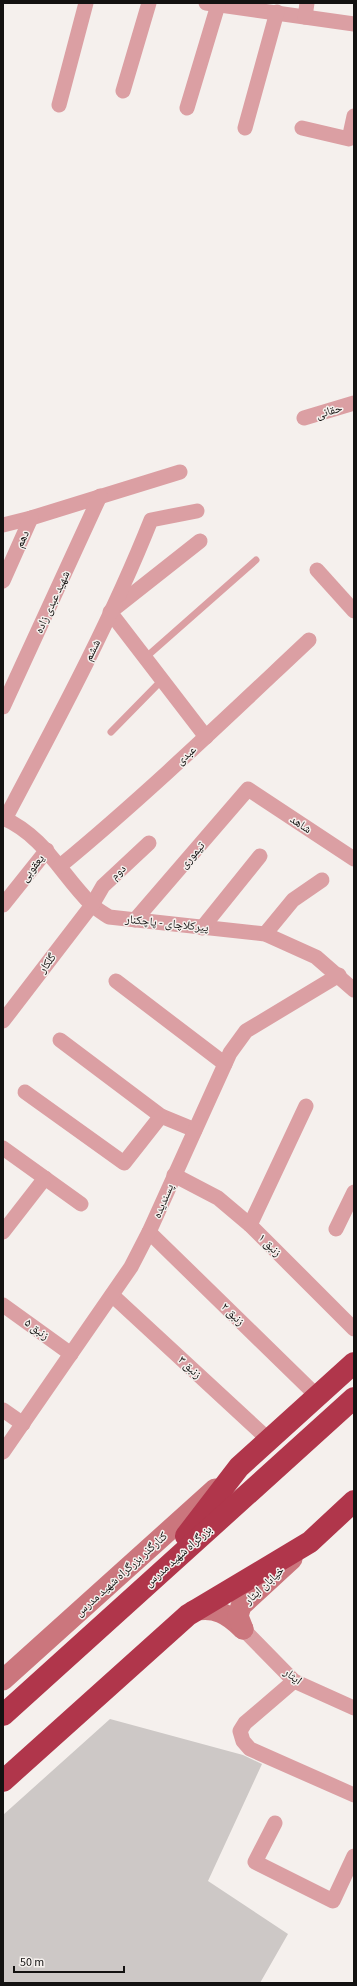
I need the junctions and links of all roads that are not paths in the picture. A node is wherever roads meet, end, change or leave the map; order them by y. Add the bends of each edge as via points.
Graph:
1 (86, 3) edge
2 (149, 3) edge
3 (212, 4) edge
4 (260, 6) edge
5 (306, 10) edge
6 (277, 12) junction
7 (354, 24) edge
8 (123, 91) dead end
9 (60, 105) dead end
10 (187, 108) dead end
11 (354, 116) edge
12 (245, 128) dead end
13 (302, 128) dead end
14 (354, 403) edge
15 (304, 418) dead end
16 (180, 472) dead end
17 (100, 496) junction
18 (197, 511) dead end
19 (31, 518) junction
20 (3, 525) edge
21 (200, 541) dead end
22 (256, 560) dead end
23 (317, 570) dead end
24 (3, 581) edge
25 (354, 611) edge
26 (110, 612) junction
27 (309, 640) dead end
28 (145, 658) junction
29 (162, 680) junction
30 (3, 707) edge
31 (111, 732) dead end
32 (206, 737) junction
33 (248, 789) joint
34 (4, 818) edge
35 (149, 842) dead end
36 (47, 850) junction
37 (260, 856) dead end
38 (354, 859) edge
39 (60, 866) junction
40 (322, 880) dead end
41 (3, 905) edge
42 (92, 905) junction
43 (135, 920) junction
44 (202, 928) junction
45 (265, 934) junction
46 (339, 975) junction
47 (116, 981) dead end
48 (354, 990) edge
49 (3, 1021) edge
50 (60, 1040) dead end
51 (225, 1064) junction
52 (25, 1092) dead end
53 (306, 1106) dead end
54 (160, 1116) junction
55 (195, 1130) junction
56 (3, 1148) edge
57 (174, 1175) junction
58 (44, 1178) junction
59 (354, 1192) edge
60 (82, 1204) dead end
61 (250, 1225) junction
62 (336, 1229) dead end
63 (3, 1232) edge
64 (149, 1232) junction
65 (112, 1295) junction
66 (3, 1304) edge
67 (354, 1329) edge
68 (71, 1354) junction
69 (354, 1363) edge
70 (317, 1396) junction
71 (354, 1398) edge
72 (3, 1410) edge
73 (23, 1424) junction
74 (269, 1440) junction
75 (3, 1452) edge
76 (239, 1467) junction
77 (354, 1502) edge
78 (310, 1542) junction
79 (152, 1580) junction
80 (194, 1611) junction
81 (242, 1629) junction
82 (3, 1680) edge
83 (294, 1681) junction
84 (354, 1708) edge
85 (3, 1715) edge
86 (3, 1781) edge
87 (354, 1795) edge
88 (275, 1823) dead end
89 (354, 1856) edge

1 - 9 street
2 - 8 street
3 - 4 street
3 - 10 street
4 - 6 street
5 - 6 street
5 - 7 street
6 - 12 street
11 - 13 street via 349,139
14 - 15 street, حقانی
16 - 17 street
17 - 19 street
17 - 30 street, شهید عبدی زاده
18 - 26 street, ششم via 151,520
19 - 20 street
19 - 24 street, دهم
21 - 26 street
22 - 28 lane
23 - 25 street
26 - 28 street
26 - 34 street, ششم via 69,698
27 - 32 street, عبدی
28 - 29 street
29 - 31 lane
29 - 32 street
32 - 39 street, عبدی
33 - 38 street, شاهد
33 - 43 street, تیموری
34 - 36 street, پیرکلاچای - پاچکنار via 15,823
35 - 42 street, دوم via 103,886
36 - 39 street, پیرکلاچای - پاچکنار
36 - 41 street, یعقوبی
37 - 44 street
39 - 42 street, پیرکلاچای - پاچکنار
40 - 45 street via 293,900
42 - 43 street, پیرکلاچای - پاچکنار via 109,917
42 - 49 street, گلکار
43 - 44 street, پیرکلاچای - پاچکنار
44 - 45 street, پیرکلاچای - پاچکنار
45 - 46 street, پیرکلاچای - پاچکنار via 316,956
46 - 48 street, پیرکلاچای - پاچکنار
46 - 51 street, پسندیده via 246,1031
47 - 51 street
50 - 54 street
51 - 55 street, پسندیده
52 - 54 street via 124,1162
53 - 61 street
54 - 55 street
55 - 57 street, پسندیده
56 - 58 street
57 - 61 street, زنبق ۱ via 218,1198
57 - 64 street, پسندیده
58 - 60 street
58 - 63 street
59 - 62 street
61 - 67 street, زنبق ۱
64 - 65 street, پسندیده via 132,1267
64 - 70 street, زنبق ۲
65 - 68 street, پسندیده
65 - 74 street, زنبق ۳
66 - 68 street, زنبق ۵
68 - 73 street, پسندیده
69 - 70 highway
70 - 74 highway
71 - 79 highway, بزرگراه شهید مدرس
72 - 73 street
73 - 75 street, پسندیده
74 - 76 highway
76 - 79 highway
76 - 82 street, کنارگذر بزرگراه شهید مدرس
77 - 78 highway
78 - 80 highway
78 - 81 street, خیابان ایثار via 241,1606 238,1616
79 - 85 highway, بزرگراه شهید مدرس
80 - 81 street via 216,1610 232,1618
80 - 86 highway
81 - 83 street, ایثار
83 - 84 street, ایثار
83 - 87 street via 245,1723 240,1731 243,1741 250,1749
88 - 89 street via 255,1862 333,1901

